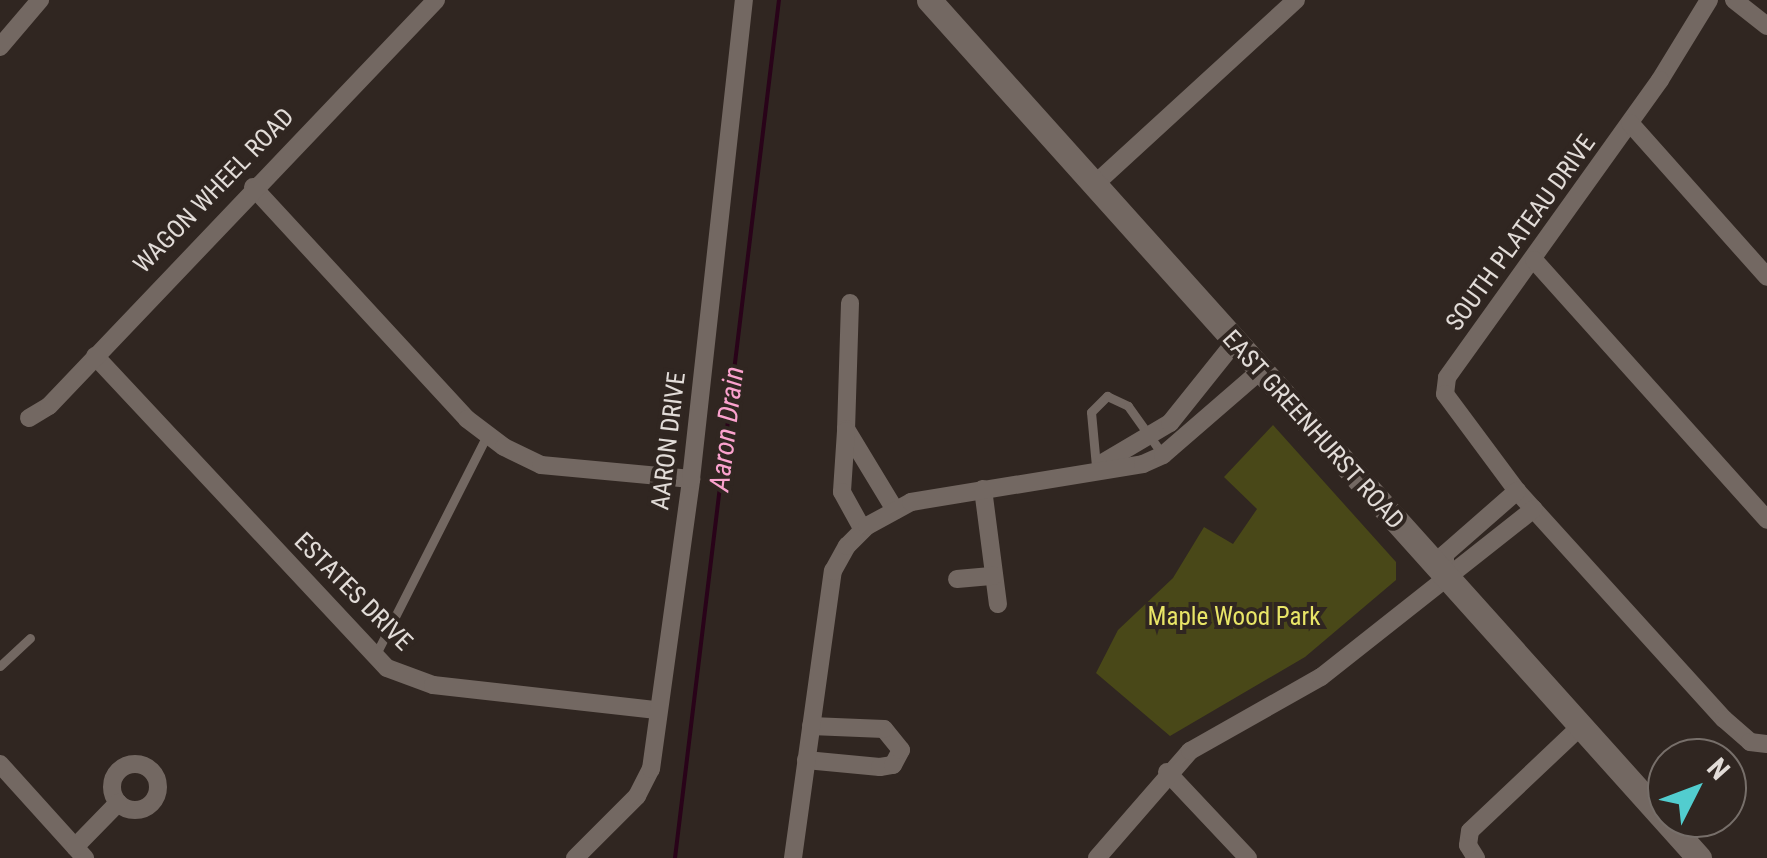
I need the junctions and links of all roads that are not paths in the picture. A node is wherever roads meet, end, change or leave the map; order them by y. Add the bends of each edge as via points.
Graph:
1 (40, 0) edge
2 (436, 0) edge
3 (744, 0) edge
4 (930, 0) edge
5 (1296, 0) edge
6 (1709, 0) edge
7 (1734, 0) edge
8 (1767, 26) edge
9 (0, 46) edge
10 (1630, 123) junction
11 (1094, 185) junction
12 (253, 188) junction
13 (1534, 260) junction
14 (1767, 277) edge
15 (850, 303) dead end
16 (1234, 343) junction
17 (94, 356) junction
18 (1260, 371) junction
19 (30, 418) dead end
20 (846, 429) junction
21 (488, 434) junction
22 (1151, 439) junction
23 (1164, 455) junction
24 (1096, 466) junction
25 (692, 479) junction
26 (982, 489) junction
27 (1517, 491) junction
28 (1534, 509) junction
29 (895, 510) junction
30 (1767, 520) edge
31 (863, 530) junction
32 (1444, 574) junction
33 (994, 576) junction
34 (957, 578) dead end
35 (998, 604) dead end
36 (30, 638) dead end
37 (375, 656) junction
38 (0, 666) edge
39 (655, 710) junction
40 (811, 726) junction
41 (1580, 726) junction
42 (1758, 743) edge
43 (806, 760) junction
44 (0, 764) edge
45 (1167, 772) junction
46 (118, 803) dead end
47 (80, 853) edge
48 (575, 858) edge
49 (793, 858) edge
50 (1097, 858) edge
51 (1248, 858) edge
52 (1476, 858) edge
53 (1698, 858) edge

1 - 9 street
2 - 12 street, WAGON WHEEL ROAD
3 - 25 street, AARON DRIVE
4 - 11 main road, EAST GREENHURST ROAD
5 - 11 street
6 - 10 street, SOUTH PLATEAU DRIVE
7 - 8 street
10 - 13 street, SOUTH PLATEAU DRIVE
10 - 14 street
11 - 16 main road, EAST GREENHURST ROAD
12 - 17 street, WAGON WHEEL ROAD
12 - 21 street
13 - 27 street, SOUTH PLATEAU DRIVE via 1447,378 1445,394
13 - 30 street
15 - 20 street
16 - 18 main road, EAST GREENHURST ROAD
16 - 22 street
17 - 19 street, WAGON WHEEL ROAD
17 - 37 street, ESTATES DRIVE
18 - 23 street
18 - 32 main road, EAST GREENHURST ROAD
20 - 29 street
20 - 31 street via 842,492
21 - 25 street via 541,466
21 - 37 lane
22 - 23 lane
22 - 24 street
22 - 24 lane via 1120,398 1108,396 1092,412
23 - 24 street via 1143,464
24 - 26 street
25 - 39 street, AARON DRIVE
26 - 29 street
26 - 33 street
27 - 28 street
27 - 32 street via 1445,554
28 - 32 street via 1461,572
28 - 42 street
29 - 31 street
31 - 40 street via 833,572
32 - 41 main road, EAST GREENHURST ROAD
32 - 45 street via 1321,677 1234,723
33 - 34 street
33 - 35 street
36 - 38 lane
37 - 39 street, ESTATES DRIVE via 387,668 434,686
39 - 48 street, AARON DRIVE via 651,769 637,796
40 - 43 street
40 - 43 street via 884,728 900,750 893,765 880,767
41 - 52 street via 1470,831
41 - 53 main road, EAST GREENHURST ROAD
43 - 49 street
44 - 47 street
45 - 50 street
45 - 51 street
46 - 47 street

